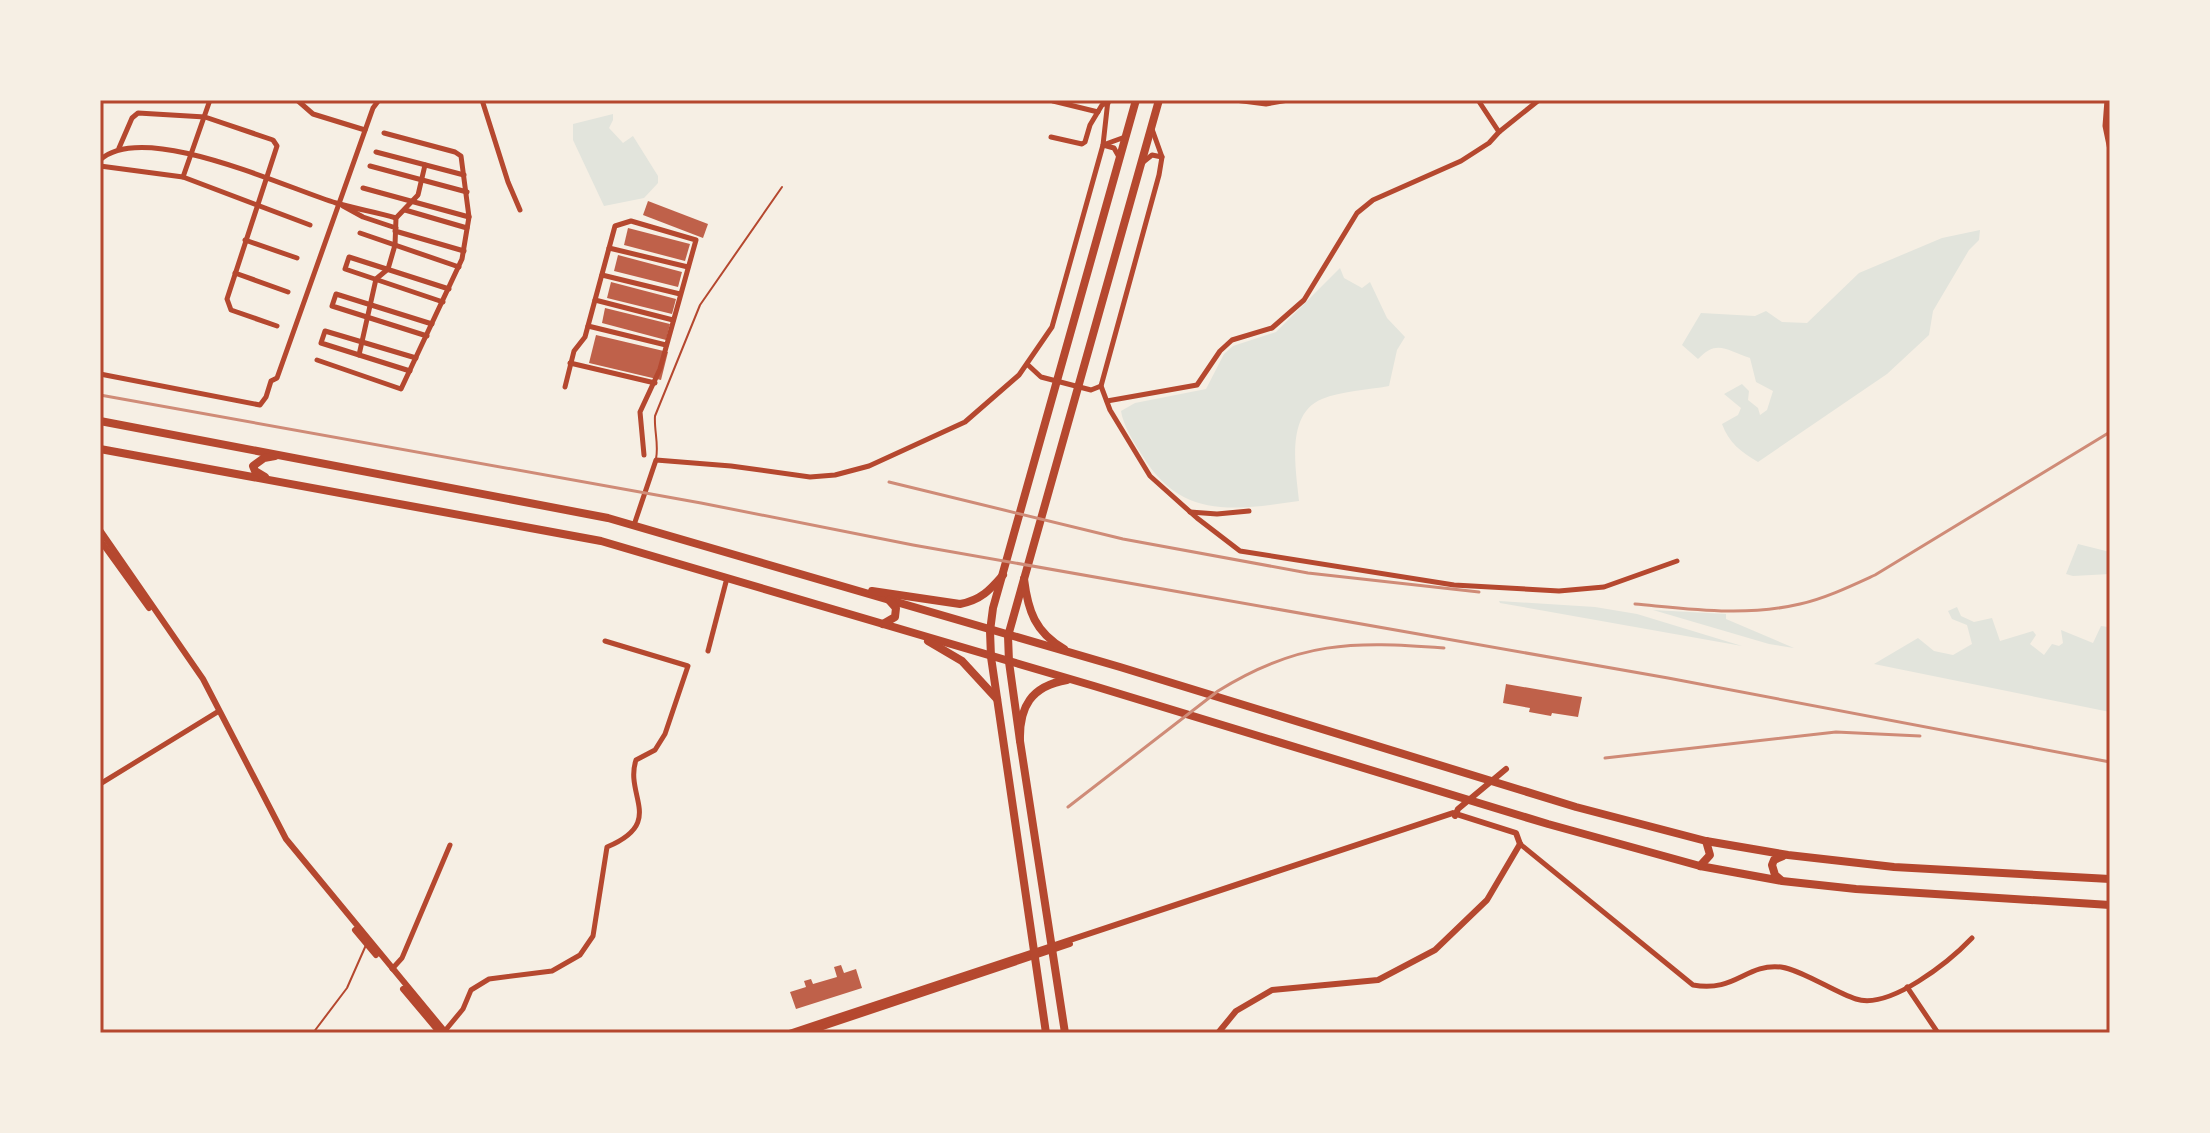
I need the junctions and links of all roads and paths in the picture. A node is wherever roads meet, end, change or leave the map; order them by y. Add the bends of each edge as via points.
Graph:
1 (210, 100) edge
2 (297, 100) edge
3 (379, 100) edge
4 (482, 100) edge
5 (1136, 100) edge
6 (1159, 100) edge
7 (1235, 100) edge
8 (1288, 100) edge
9 (1478, 100) edge
10 (1539, 100) edge
11 (2107, 100) edge
12 (1053, 101) edge
13 (1108, 102) edge
14 (1098, 112) junction
15 (205, 117) junction
16 (1151, 127) junction
17 (365, 130) junction
18 (1499, 132) junction
19 (384, 133) dead end
20 (1125, 136) junction
21 (1051, 137) dead end
22 (1103, 145) junction
23 (119, 148) junction
24 (2110, 150) edge
25 (376, 152) dead end
26 (190, 153) junction
27 (1162, 157) junction
28 (1119, 158) junction
29 (100, 160) edge
30 (1141, 164) junction
31 (425, 165) junction
32 (100, 166) edge
33 (370, 166) dead end
34 (464, 175) junction
35 (183, 177) junction
36 (265, 178) junction
37 (421, 180) junction
38 (782, 187) dead end
39 (363, 188) dead end
40 (467, 192) junction
41 (412, 202) junction
42 (339, 204) junction
43 (256, 205) junction
44 (404, 210) junction
45 (520, 210) dead end
46 (469, 217) junction
47 (396, 218) junction
48 (310, 225) dead end
49 (467, 228) junction
50 (396, 230) junction
51 (360, 233) dead end
52 (245, 240) junction
53 (395, 245) junction
54 (609, 248) junction
55 (464, 251) junction
56 (297, 258) dead end
57 (459, 267) junction
58 (688, 267) junction
59 (388, 269) junction
60 (235, 273) junction
61 (602, 275) junction
62 (376, 279) junction
63 (449, 289) junction
64 (288, 292) dead end
65 (680, 294) junction
66 (595, 300) junction
67 (443, 302) junction
68 (370, 304) junction
69 (369, 318) junction
70 (673, 320) junction
71 (432, 324) junction
72 (277, 326) dead end
73 (588, 326) junction
74 (427, 336) junction
75 (363, 342) junction
76 (666, 345) junction
77 (359, 355) junction
78 (416, 358) junction
79 (317, 360) dead end
80 (570, 363) junction
81 (1027, 364) junction
82 (410, 371) junction
83 (100, 374) edge
84 (655, 383) junction
85 (1101, 386) junction
86 (565, 387) dead end
87 (1107, 401) junction
88 (100, 421) edge
89 (100, 452) edge
90 (280, 455) junction
91 (644, 455) dead end
92 (656, 460) junction
93 (275, 482) junction
94 (1189, 511) junction
95 (1249, 511) dead end
96 (634, 525) junction
97 (100, 530) edge
98 (100, 540) edge
99 (1677, 561) dead end
100 (1003, 575) junction
101 (727, 577) junction
102 (1024, 579) junction
103 (841, 586) junction
104 (888, 600) junction
105 (944, 602) junction
106 (882, 624) junction
107 (968, 624) junction
108 (990, 631) junction
109 (917, 635) junction
110 (1008, 636) junction
111 (605, 641) dead end
112 (708, 651) dead end
113 (1075, 655) junction
114 (991, 657) junction
115 (1009, 662) junction
116 (1070, 679) junction
117 (997, 699) junction
118 (218, 712) junction
119 (1020, 741) junction
120 (1506, 769) dead end
121 (100, 784) edge
122 (1455, 815) junction
123 (1706, 841) junction
124 (1520, 844) junction
125 (450, 845) dead end
126 (1788, 855) junction
127 (1700, 866) junction
128 (2110, 879) edge
129 (1782, 881) junction
130 (2110, 905) edge
131 (1972, 938) dead end
132 (366, 944) junction
133 (1051, 948) junction
134 (1034, 954) junction
135 (392, 969) junction
136 (1907, 987) junction
137 (313, 1033) edge
138 (443, 1033) edge
139 (789, 1033) edge
140 (805, 1033) edge
141 (1046, 1033) edge
142 (1065, 1033) edge
143 (1218, 1033) edge
144 (1938, 1033) edge

1 - 15 street
2 - 17 street via 313,114
3 - 17 street
4 - 45 street
5 - 20 main road
6 - 16 main road
7 - 8 street
9 - 18 street
10 - 18 street
11 - 24 street
12 - 14 street
13 - 14 street
13 - 22 street
14 - 21 street via 1082,144
15 - 23 street via 138,113
15 - 26 street
15 - 36 street via 273,140 277,146
16 - 27 street
16 - 30 main road
17 - 42 street
18 - 87 street via 1461,161 1373,200 1357,213 1304,300 1272,328 1232,340 1197,385
19 - 34 street via 455,152 461,156
20 - 22 street
20 - 28 main road
22 - 28 street via 1114,148
22 - 81 street via 1052,327
23 - 26 street
23 - 29 street
25 - 31 street
26 - 35 street
26 - 36 street
27 - 30 street via 1152,155
27 - 85 street
28 - 100 main road
30 - 102 main road
31 - 34 street
31 - 37 street
32 - 35 street
33 - 37 street
34 - 40 street
35 - 43 street
36 - 42 street
36 - 43 street
37 - 40 street
37 - 41 street
38 - 92 lane via 700,305 655,416
39 - 41 street
40 - 46 street
41 - 44 street
41 - 46 street
42 - 47 street
42 - 50 street
42 - 83 street via 277,378 260,405
43 - 48 street
43 - 52 street
44 - 47 street
44 - 49 street
46 - 49 street
47 - 50 street
49 - 55 street
50 - 53 street
50 - 55 street
51 - 53 street
52 - 56 street
52 - 60 street
53 - 57 street
53 - 59 street
54 - 58 street
54 - 58 street via 615,226 631,221 696,240
54 - 61 street
55 - 57 street
57 - 63 street
58 - 65 street
59 - 62 street
59 - 62 street via 349,257 345,269
59 - 63 street
60 - 64 street
60 - 72 street via 227,299 231,310
61 - 65 street
61 - 66 street
62 - 67 street
62 - 68 street
63 - 67 street
65 - 70 street
66 - 70 street
66 - 73 street
67 - 71 street
68 - 69 street
68 - 69 street via 336,294 332,306
68 - 71 street
69 - 74 street
69 - 75 street
70 - 76 street
71 - 74 street
73 - 76 street
73 - 80 street
74 - 78 street
75 - 77 street
75 - 77 street via 325,331 321,343
75 - 78 street
76 - 84 street
77 - 82 street
78 - 82 street
79 - 82 street via 401,389
80 - 84 street
80 - 86 street
81 - 85 street via 1041,377 1091,390
81 - 92 street via 965,422 869,466 835,475 810,477
84 - 91 street via 640,412
85 - 87 street
87 - 94 street via 1150,476
88 - 90 main road
89 - 93 main road
90 - 93 main road via 253,466
90 - 96 main road
92 - 96 street
93 - 101 main road via 601,541
94 - 95 street
94 - 99 street via 1240,551 1454,585 1559,591 1604,587
96 - 103 main road
97 - 118 street via 203,679
98 - 118 street
100 - 105 main road via 975,601
100 - 108 main road
101 - 106 main road
101 - 112 street
102 - 110 main road
102 - 113 main road via 1027,603 1040,631
103 - 104 main road
103 - 105 main road
104 - 106 main road via 897,612
104 - 107 main road
105 - 107 main road
106 - 109 main road
107 - 108 main road
108 - 110 main road
108 - 114 main road
109 - 114 main road
109 - 117 main road via 962,661
110 - 113 main road
110 - 115 main road
111 - 138 street via 688,666 665,734 632,770 640,816 631,833 607,847 593,936 580,955 552,971 489,979 471,990
113 - 123 main road via 1576,807
114 - 115 main road
114 - 117 main road
115 - 116 main road
115 - 119 main road
116 - 119 main road via 1042,687 1026,703
116 - 127 main road
117 - 134 main road
118 - 121 street
118 - 132 street via 283,841
118 - 135 street via 286,839
119 - 133 main road
120 - 122 street
122 - 124 street via 1514,836
122 - 133 street
123 - 126 main road
123 - 127 main road via 1710,855
124 - 136 street via 1693,985 1710,988 1730,984 1759,967 1784,967 1860,1000 1886,997
124 - 143 street via 1487,900 1435,950 1378,980 1272,990 1236,1011
125 - 135 street via 402,958
126 - 128 main road via 1894,867
126 - 129 main road via 1772,865
127 - 129 main road
129 - 130 main road
131 - 136 street
132 - 137 lane via 347,988
132 - 138 street
133 - 134 street
133 - 142 main road
134 - 139 street
134 - 140 street
134 - 141 main road
135 - 138 street
136 - 144 street

